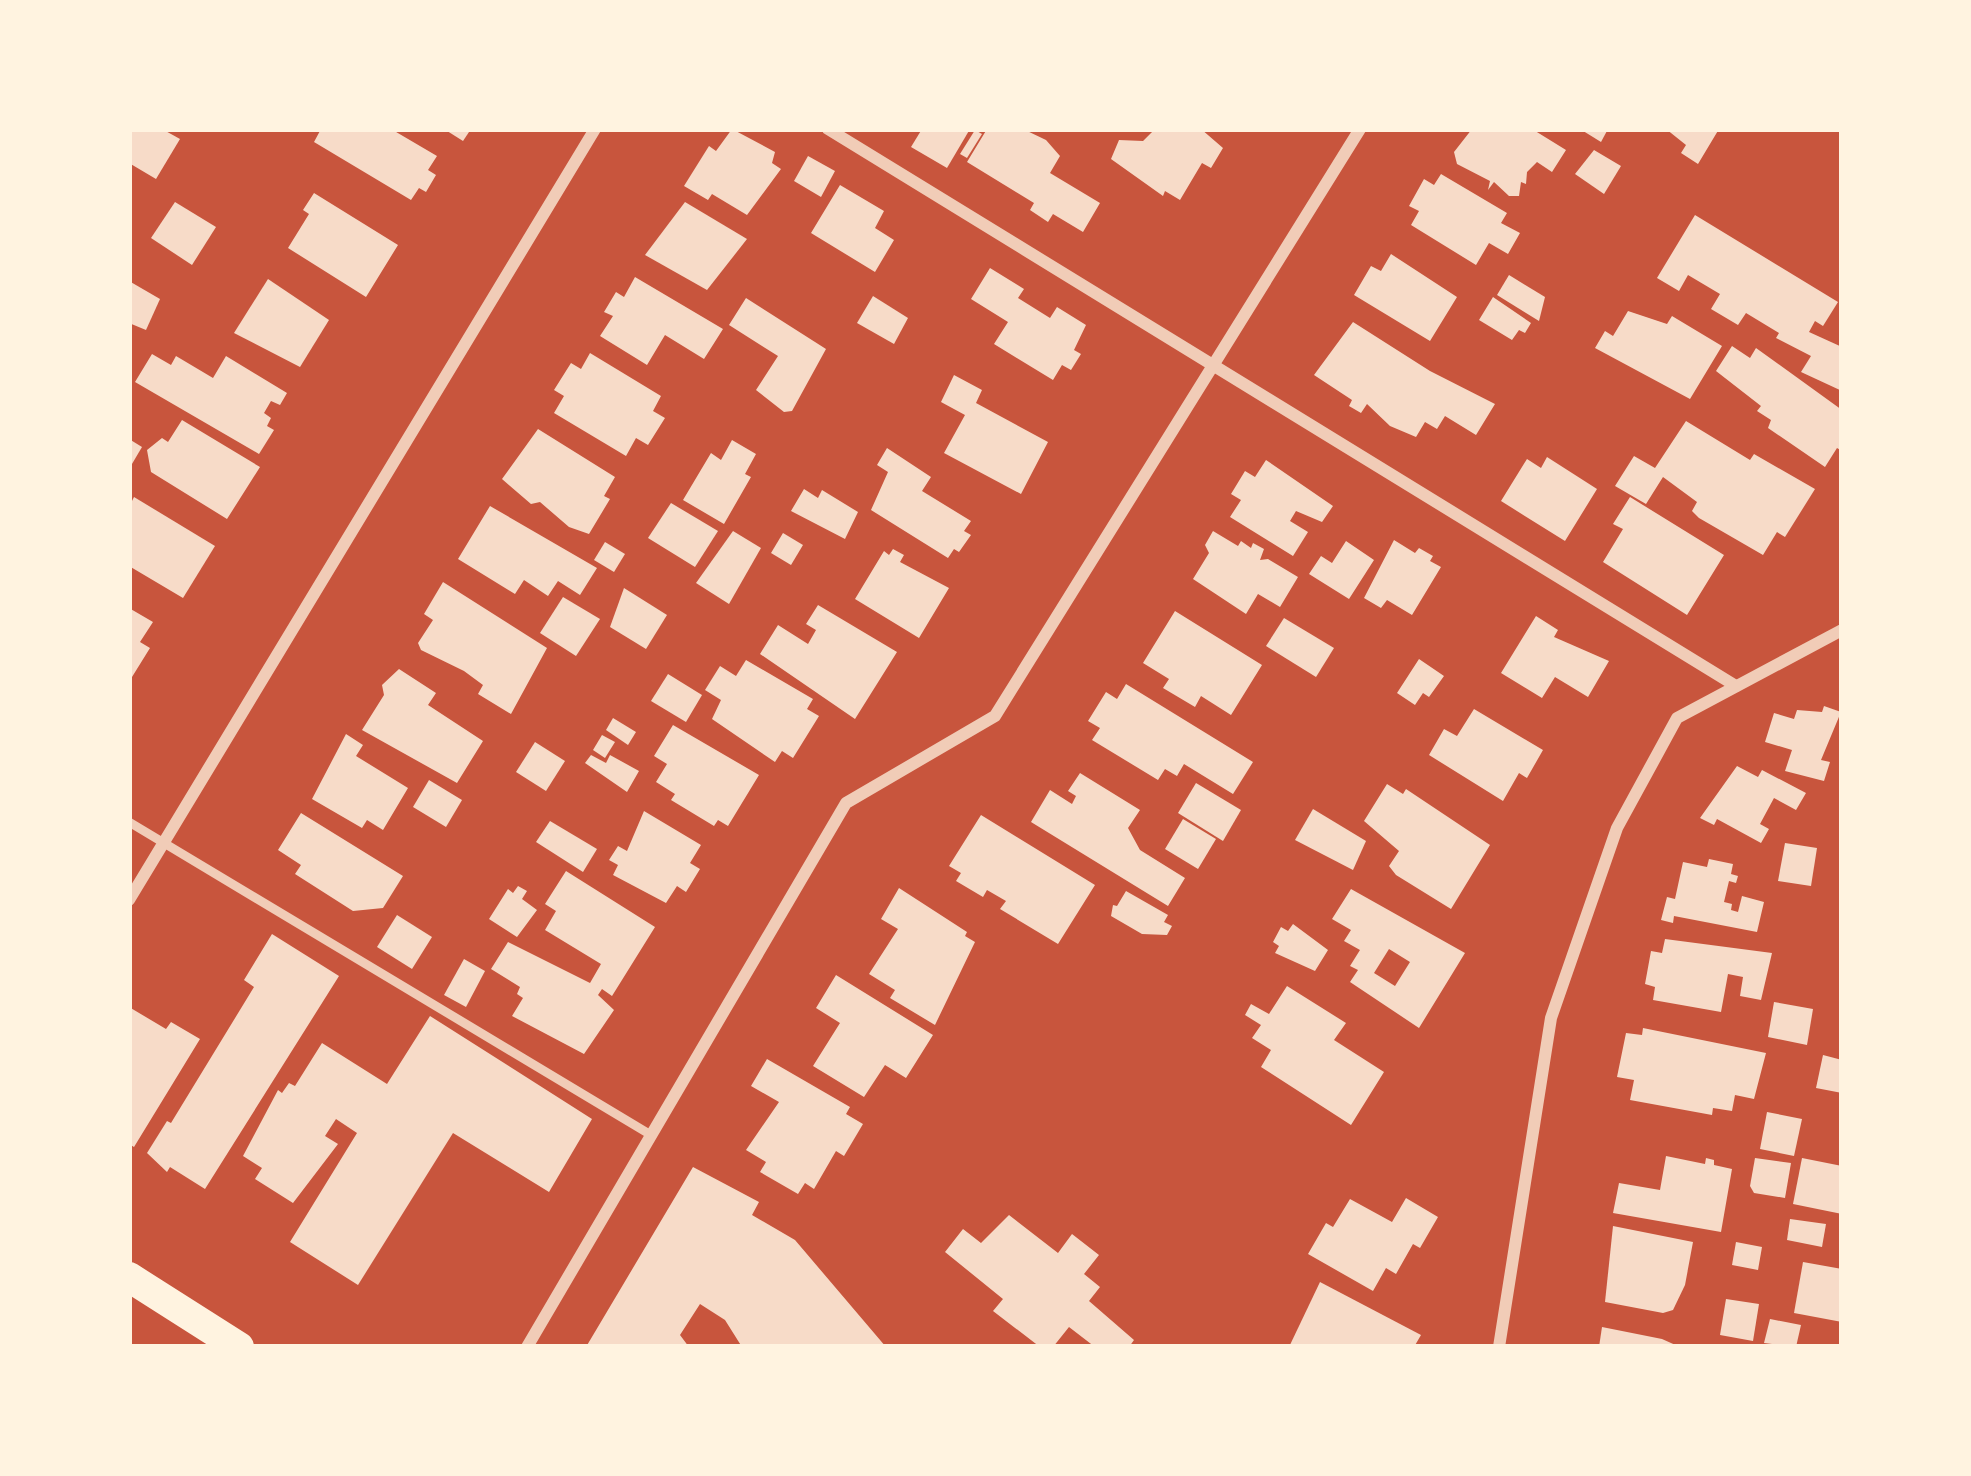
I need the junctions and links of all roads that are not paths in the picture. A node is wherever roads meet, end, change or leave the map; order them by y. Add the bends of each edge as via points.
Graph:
1 (595, 129) edge
2 (828, 129) edge
3 (1360, 129) edge
4 (1211, 364) junction
5 (1842, 630) edge
6 (1736, 686) junction
7 (129, 822) edge
8 (164, 843) junction
9 (129, 900) edge
10 (651, 1136) junction
11 (129, 1277) edge
12 (238, 1347) edge
13 (527, 1347) edge
14 (1499, 1347) edge

1 - 8 street
2 - 4 street
3 - 4 street
4 - 6 street
4 - 10 street via 995,716 846,803
5 - 6 street
6 - 14 street via 1677,718 1617,828 1551,1018
7 - 8 lane
8 - 9 street
8 - 10 lane
10 - 13 street
11 - 12 main road

